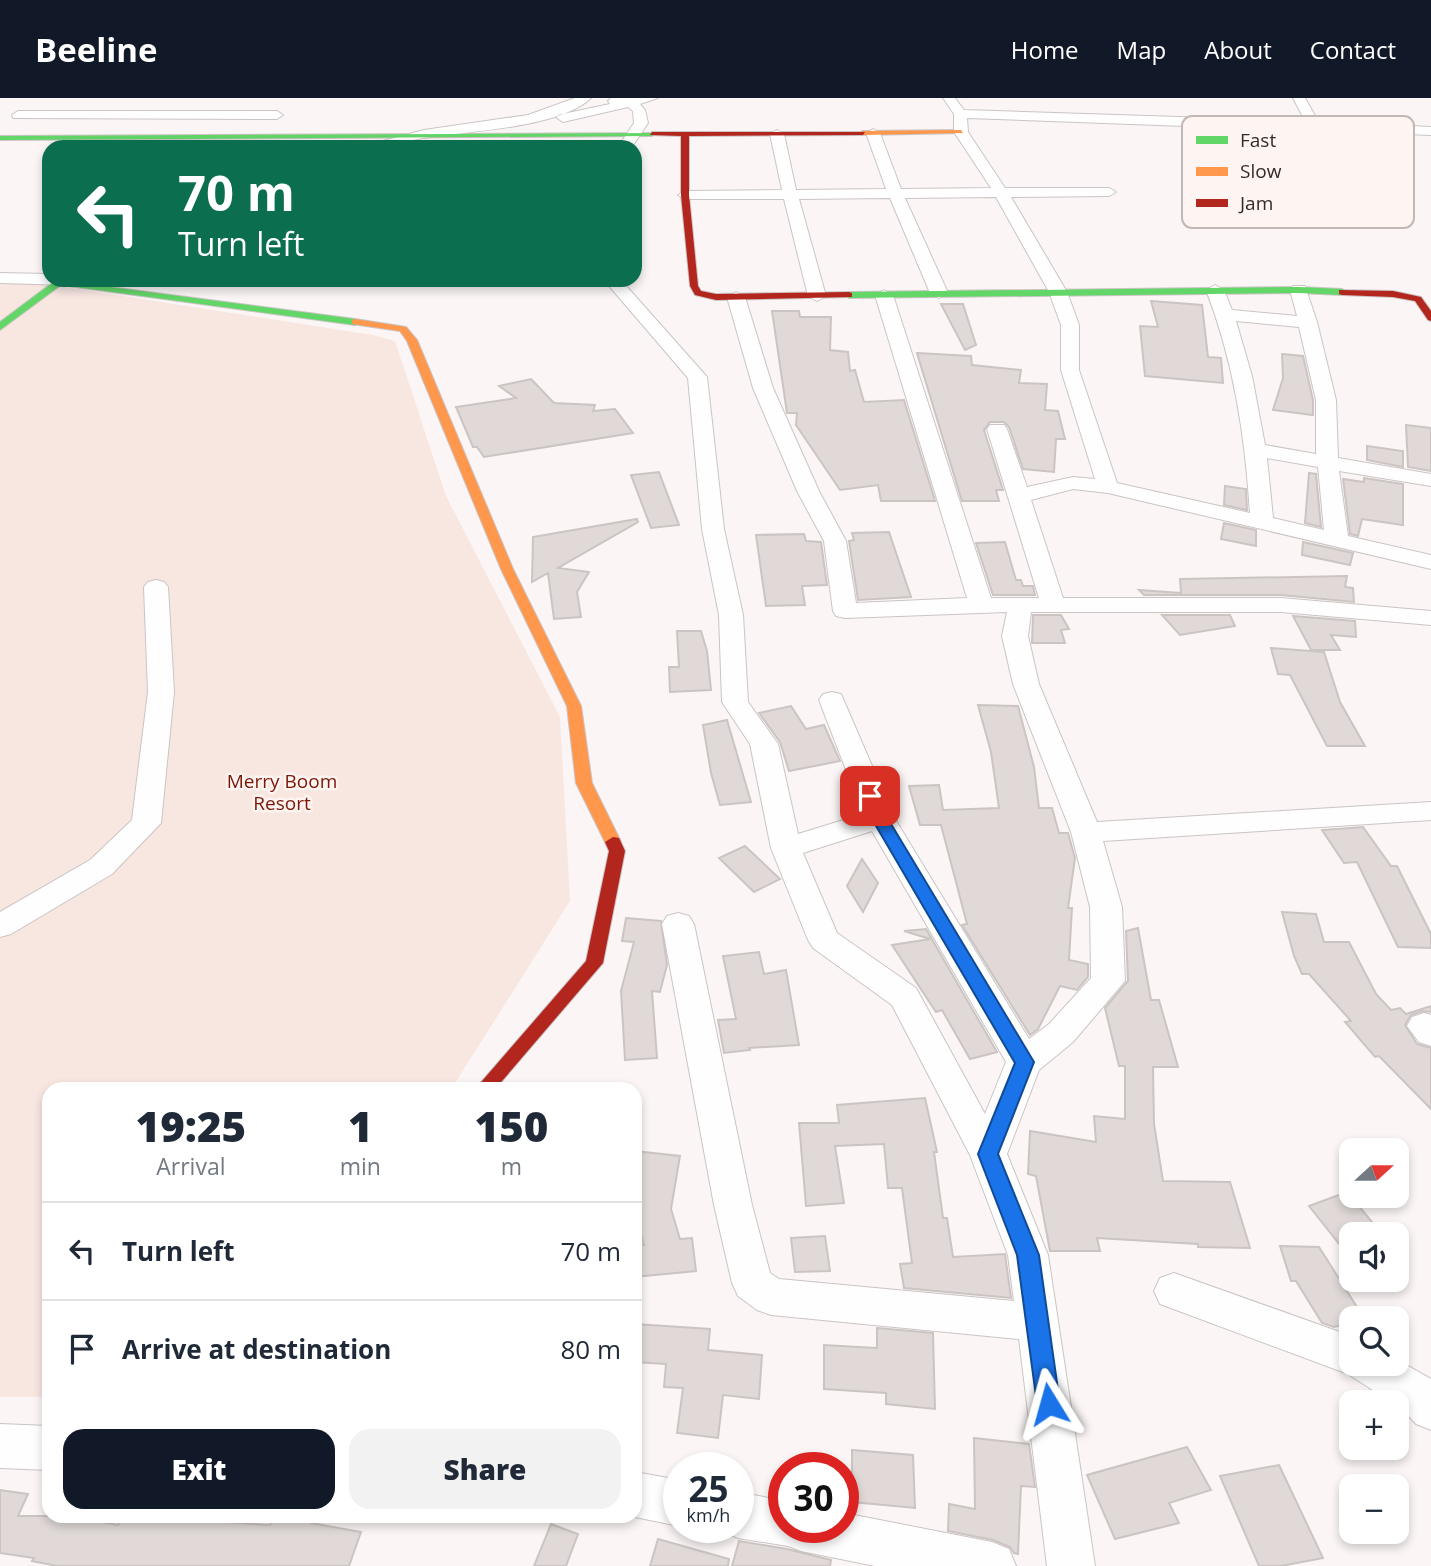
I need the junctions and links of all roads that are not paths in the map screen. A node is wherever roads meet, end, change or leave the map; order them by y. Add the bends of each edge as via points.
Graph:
1 (30, 98) edge
2 (586, 98) edge
3 (596, 98) edge
4 (652, 98) edge
5 (949, 98) edge
6 (1299, 98) edge
7 (630, 103) junction
8 (278, 114) dead end
9 (960, 114) junction
10 (18, 115) junction
11 (1309, 116) edge
12 (1182, 121) edge
13 (487, 127) junction
14 (961, 132) junction
15 (873, 133) junction
16 (421, 134) junction
17 (777, 134) junction
18 (6, 135) edge
19 (685, 135) junction
20 (401, 140) edge
21 (629, 140) edge
22 (1110, 192) dead end
23 (895, 193) junction
24 (1001, 193) junction
25 (790, 194) junction
26 (685, 195) junction
27 (0, 278) edge
28 (42, 280) edge
29 (56, 287) edge
30 (106, 287) edge
31 (618, 287) edge
32 (1215, 290) junction
33 (1299, 290) junction
34 (1058, 292) junction
35 (939, 293) junction
36 (884, 295) junction
37 (817, 296) junction
38 (736, 297) junction
39 (1226, 315) junction
40 (1431, 318) edge
41 (1308, 322) junction
42 (0, 327) edge
43 (997, 429) dead end
44 (1256, 450) junction
45 (1328, 463) junction
46 (1431, 480) edge
47 (1108, 487) junction
48 (1018, 496) junction
49 (1262, 524) junction
50 (1337, 541) junction
51 (1431, 562) edge
52 (156, 587) dead end
53 (1053, 604) junction
54 (981, 605) junction
55 (1020, 605) junction
56 (1431, 618) edge
57 (832, 700) dead end
58 (1431, 811) edge
59 (880, 819) junction
60 (1086, 832) junction
61 (786, 848) junction
62 (678, 924) dead end
63 (0, 926) edge
64 (1024, 1062) junction
65 (490, 1082) edge
66 (988, 1154) junction
67 (1174, 1291) dead end
68 (1038, 1322) junction
69 (1339, 1352) edge
70 (1386, 1376) edge
71 (1431, 1409) edge
72 (0, 1446) edge
73 (42, 1448) edge
74 (642, 1496) edge
75 (663, 1500) edge
76 (859, 1540) edge
77 (992, 1566) edge
78 (1071, 1566) edge

1 - 10 street
2 - 13 street
3 - 7 street
4 - 7 street
5 - 9 street
6 - 11 street
7 - 13 street via 530,124
7 - 21 street via 639,110 641,123
8 - 10 street
9 - 12 street
9 - 14 street
10 - 18 street
13 - 16 street
14 - 15 street
14 - 24 street
15 - 17 street
15 - 23 street
16 - 18 street
16 - 20 street
16 - 21 street
17 - 19 street
17 - 25 street
19 - 21 street
19 - 26 street
22 - 24 street
23 - 24 street
23 - 25 street
23 - 35 street
24 - 34 street
25 - 26 street
25 - 37 street
26 - 38 street via 694,286 698,293
27 - 28 street
29 - 42 street
30 - 65 street via 403,329 412,340 507,569 574,706 584,783 618,851 594,963
31 - 61 street via 697,377 713,529 731,615 735,702 764,744
32 - 33 street
32 - 34 street
32 - 39 street
33 - 40 street via 1418,299
33 - 41 street
34 - 35 street
34 - 47 street via 1070,325 1070,370
35 - 36 street
36 - 37 street
36 - 54 street
37 - 38 street
38 - 54 street via 763,388 835,541 845,611
39 - 41 street
39 - 44 street via 1248,393
41 - 45 street via 1326,400
43 - 48 street
44 - 45 street
44 - 49 street
45 - 46 street
45 - 50 street
47 - 48 street via 1073,482
47 - 49 street
48 - 53 street
49 - 50 street
50 - 51 street
52 - 63 street via 161,692 146,823 101,867
53 - 55 street
53 - 56 street via 1281,605
54 - 55 street
55 - 60 street via 1015,636 1026,684
57 - 59 street
58 - 60 street
59 - 61 street
59 - 64 street
60 - 64 street via 1106,907 1108,981 1061,1033
61 - 66 street via 824,940 904,997
62 - 68 street via 752,1283 771,1297
64 - 66 street
66 - 68 street via 1028,1255
67 - 69 street
68 - 78 street
70 - 71 street via 1421,1396
72 - 73 street
74 - 75 street
76 - 77 street

